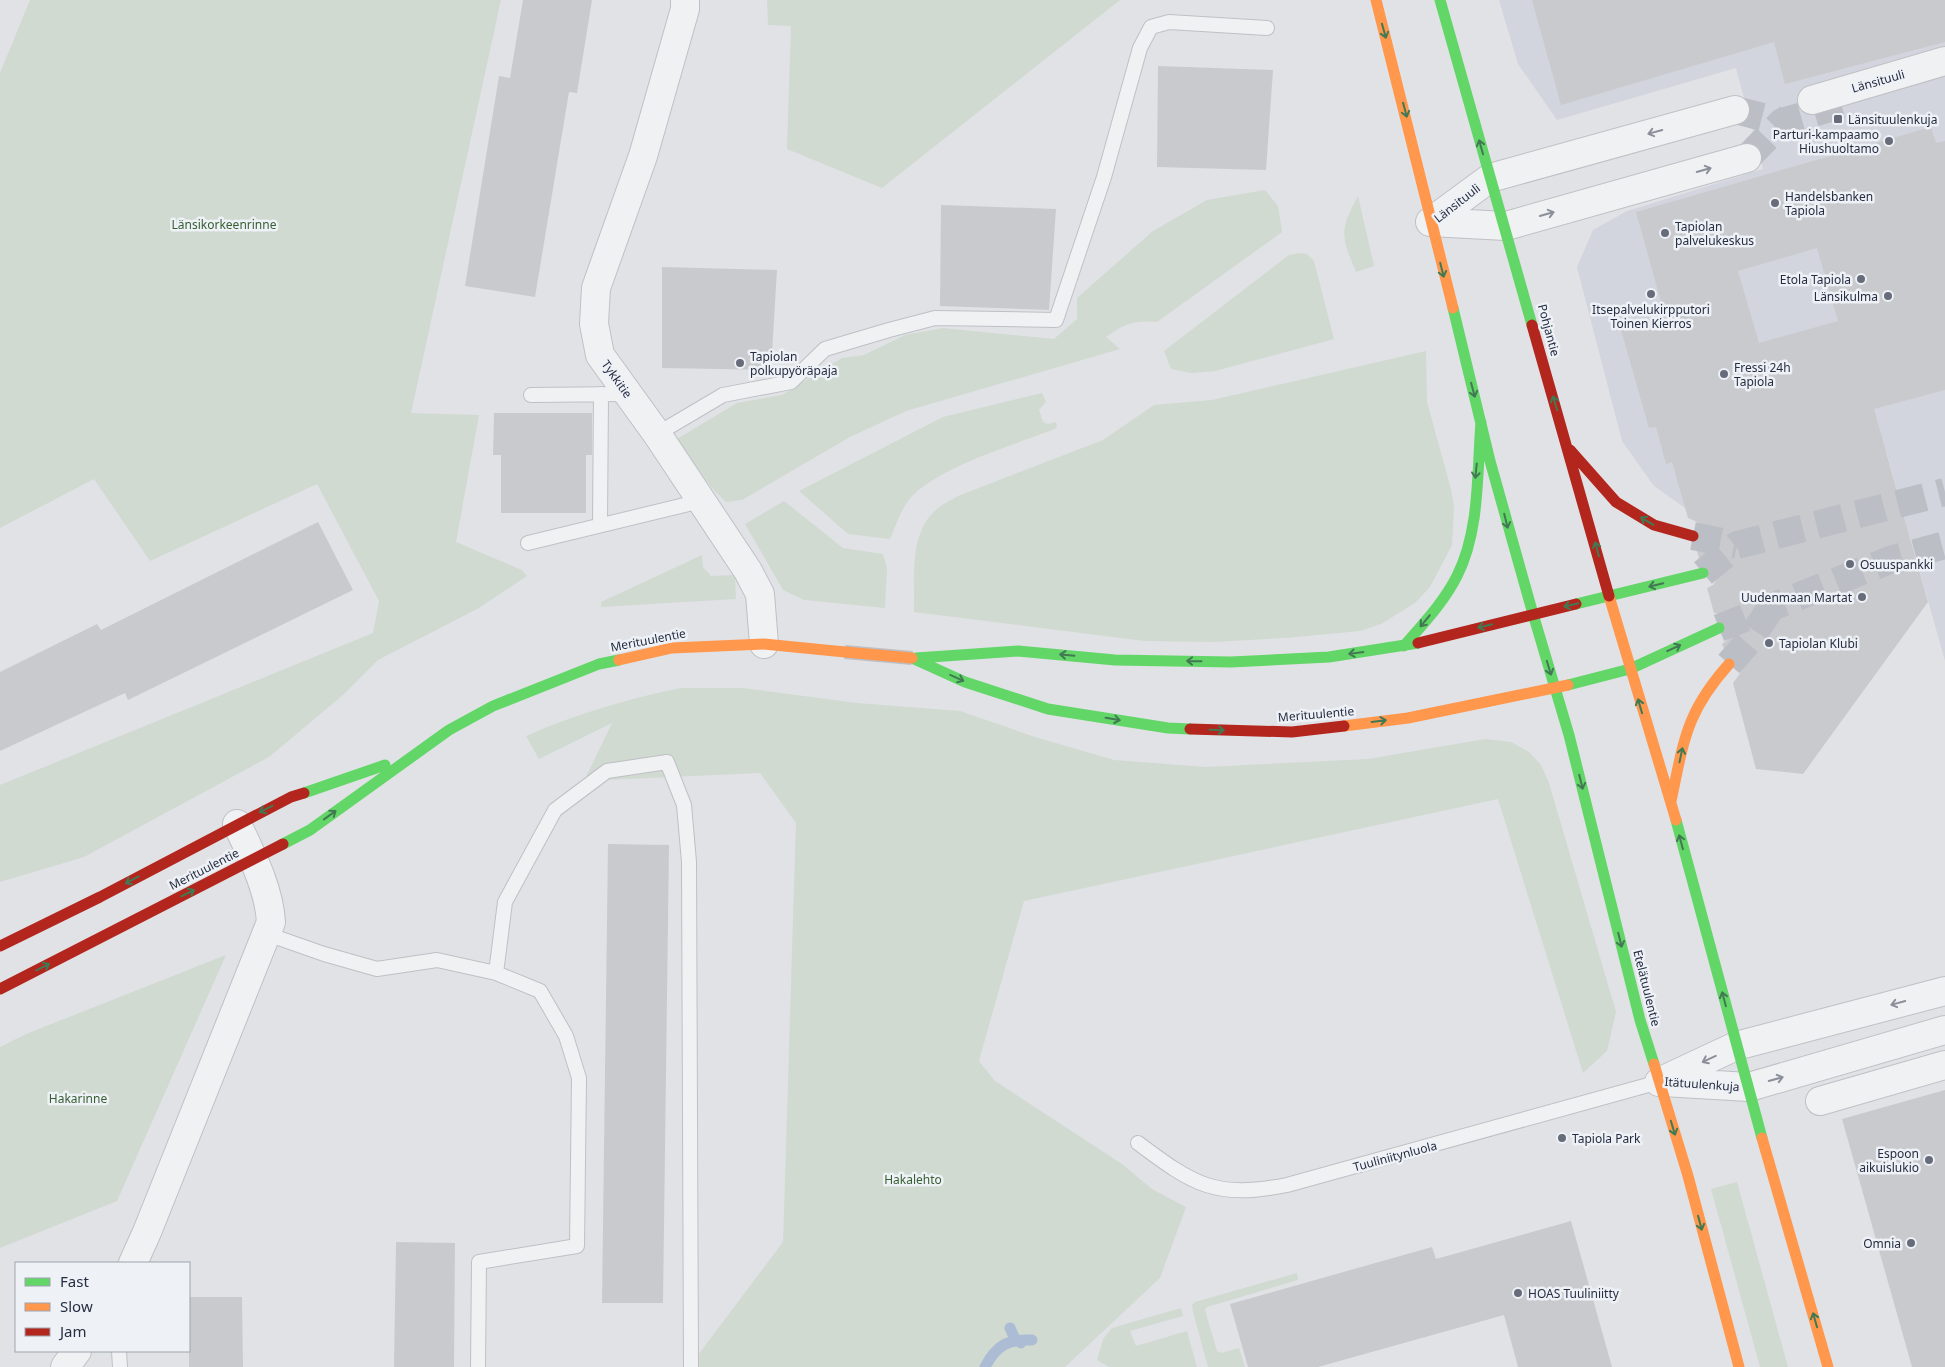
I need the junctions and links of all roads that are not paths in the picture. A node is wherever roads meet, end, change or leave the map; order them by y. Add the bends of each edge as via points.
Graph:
1 (685, 0) edge
2 (1376, 0) edge
3 (1440, 0) edge
4 (1267, 28) dead end
5 (1945, 61) edge
6 (1812, 100) dead end
7 (1735, 110) tunnel mouth
8 (1748, 158) tunnel mouth
9 (1490, 178) junction
10 (1430, 222) junction
11 (1506, 226) junction
12 (600, 394) junction
13 (628, 394) junction
14 (531, 395) dead end
15 (1481, 422) junction
16 (657, 434) junction
17 (1570, 450) junction
18 (701, 501) junction
19 (600, 526) junction
20 (1693, 536) tunnel mouth
21 (528, 543) dead end
22 (1703, 573) tunnel mouth
23 (1609, 596) junction
24 (1533, 614) junction
25 (1718, 628) tunnel mouth
26 (764, 644) junction
27 (1404, 646) junction
28 (912, 658) junction
29 (1729, 664) tunnel mouth
30 (1630, 669) junction
31 (1555, 688) junction
32 (410, 756) junction
33 (1671, 803) junction
34 (237, 824) junction
35 (253, 859) junction
36 (267, 934) junction
37 (0, 946) edge
38 (496, 973) junction
39 (0, 989) edge
40 (1945, 991) edge
41 (1945, 1030) edge
42 (1736, 1046) junction
43 (1945, 1066) edge
44 (1659, 1082) junction
45 (1749, 1087) junction
46 (1820, 1102) dead end
47 (1138, 1143) dead end
48 (132, 1262) edge
49 (76, 1352) edge
50 (119, 1352) edge
51 (64, 1367) edge
52 (120, 1367) edge
53 (478, 1367) edge
54 (690, 1367) edge
55 (1739, 1367) edge
56 (1828, 1367) edge

1 - 13 street, Tykkitie via 643,156 596,288 594,324 600,355
2 -> 10 main road via 1419,162
9 -> 3 main road, Pohjantie
4 - 16 lane via 1169,22 1152,27 1140,48 1104,177 1056,320 935,318 889,330 825,349 791,382 722,395
5 - 6 street, Länsituuli
7 -> 9 street, Länsituuli
11 -> 8 street, Länsituuli
9 - 10 street, Länsituuli
9 - 11 main road, Pohjantie
10 - 11 street, Länsituuli
10 -> 15 main road
17 -> 11 main road, Pohjantie
12 - 13 lane
12 - 14 lane
12 - 19 lane
13 - 16 street, Tykkitie
15 -> 24 main road
15 -> 27 main road via 1469,540 1461,567 1438,606
16 - 18 street, Tykkitie
20 -> 17 main road via 1654,526 1616,502
23 -> 17 main road, Pohjantie
18 - 19 lane
18 - 26 street, Tykkitie via 760,594
19 - 21 lane
22 -> 23 main road, Merituulentie
23 -> 24 main road, Merituulentie
23 - 30 main road, Pohjantie
24 -> 27 main road, Merituulentie
24 -> 31 main road, Etelätuulentie
30 -> 25 main road, Merituulentie
26 - 28 main road, Merituulentie, bridge
26 - 32 main road, Merituulentie via 672,648 599,664 493,706
27 -> 28 main road, Merituulentie via 1329,657 1231,662 1115,660 1018,651
28 -> 31 main road, Merituulentie via 965,682 1048,709 1168,728 1292,732 1408,718
33 -> 29 main road via 1684,737 1692,716 1705,692
30 - 31 main road, Merituulentie
33 -> 30 main road
31 -> 44 main road, Etelätuulentie via 1640,1020
32 -> 34 main road, Merituulentie via 291,797
35 -> 32 main road, Merituulentie via 310,830
42 -> 33 main road
34 - 35 street
34 -> 37 main road, Merituulentie
35 - 36 street via 270,909 271,922
39 -> 35 main road, Merituulentie
36 - 38 lane via 377,968 437,960
36 - 48 street
38 - 53 lane via 540,991 566,1036 579,1078 577,1246 479,1262
38 - 54 lane via 505,902 555,810 607,771 667,762 684,805 689,862
40 -> 42 street, Itätuulenkuja
45 -> 41 street, Itätuulenkuja
42 -> 44 street, Itätuulenkuja
42 - 45 main road
43 - 46 street
44 - 45 street, Itätuulenkuja
44 - 47 lane, Tuuliniitynluola via 1258,1191 1203,1185 1180,1174
44 -> 55 main road, Etelätuulentie via 1688,1176
56 -> 45 main road
49 - 51 street
50 - 52 lane

